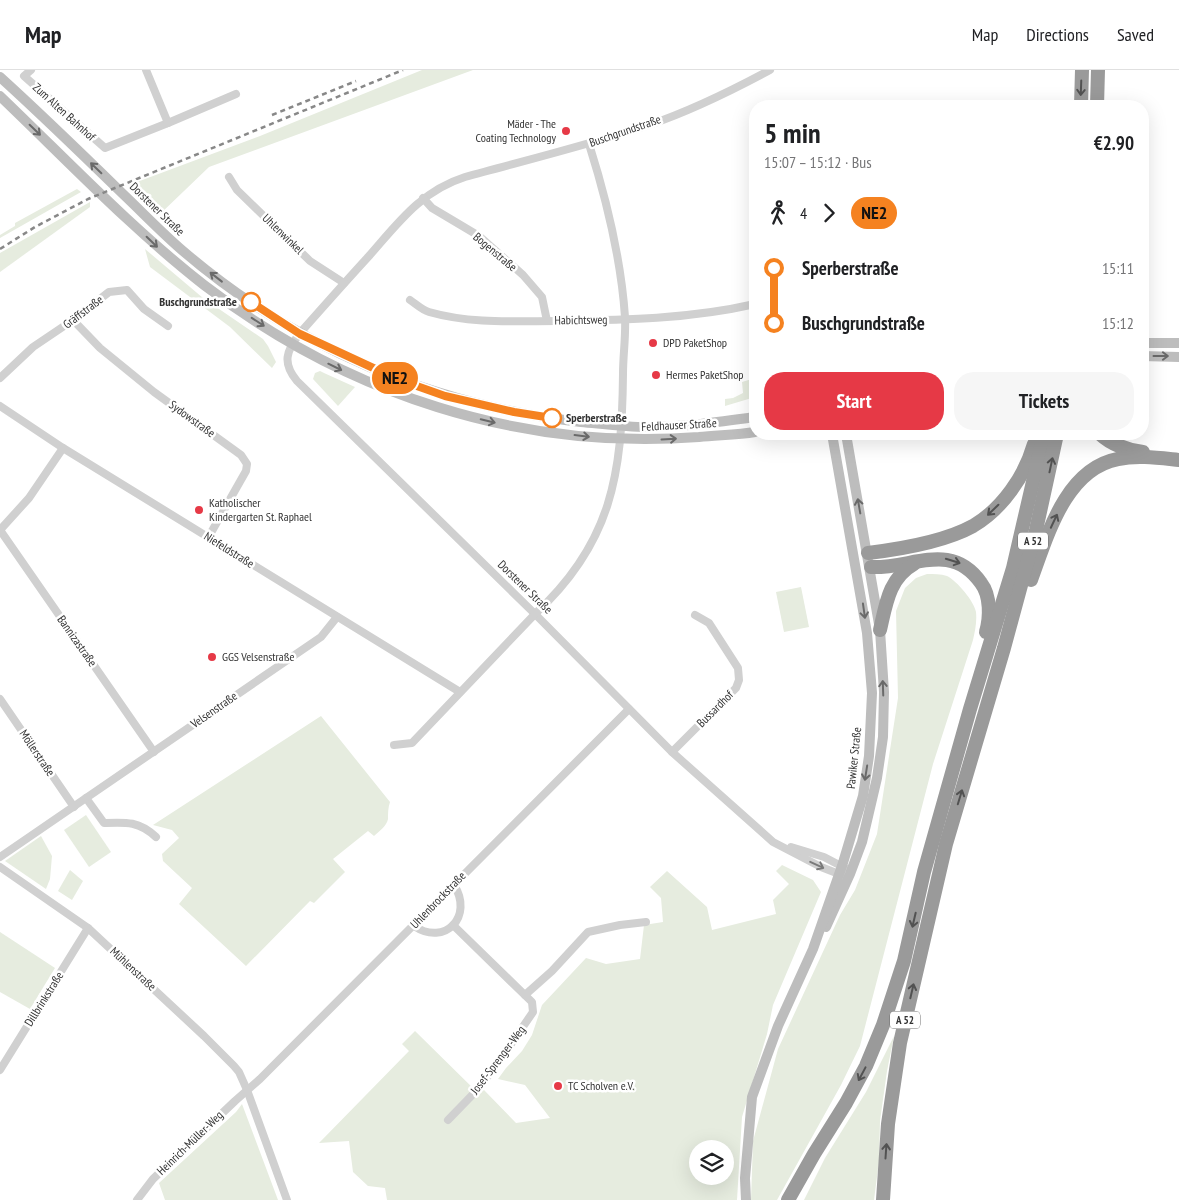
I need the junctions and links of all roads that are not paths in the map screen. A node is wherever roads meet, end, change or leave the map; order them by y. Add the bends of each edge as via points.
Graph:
1 (31, 70) edge
2 (146, 70) edge
3 (770, 70) edge
4 (1082, 70) edge
5 (1098, 70) edge
6 (0, 77) edge
7 (236, 94) dead end
8 (0, 96) edge
9 (1080, 100) edge
10 (1097, 100) edge
11 (168, 123) junction
12 (589, 144) junction
13 (229, 177) dead end
14 (423, 198) junction
15 (344, 283) junction
16 (410, 300) dead end
17 (749, 305) edge
18 (625, 319) junction
19 (73, 320) junction
20 (547, 321) junction
21 (168, 326) dead end
22 (300, 334) junction
23 (1149, 343) edge
24 (292, 344) junction
25 (1179, 344) edge
26 (1149, 356) edge
27 (1179, 357) edge
28 (0, 378) edge
29 (2, 409) edge
30 (749, 418) edge
31 (622, 425) junction
32 (749, 432) edge
33 (620, 439) junction
34 (833, 440) edge
35 (847, 440) edge
36 (1035, 440) edge
37 (1043, 440) edge
38 (1056, 440) edge
39 (1109, 440) edge
40 (63, 448) junction
41 (1179, 455) edge
42 (1179, 460) edge
43 (0, 530) edge
44 (208, 538) junction
45 (869, 560) junction
46 (920, 561) junction
47 (856, 563) junction
48 (535, 614) junction
49 (695, 614) dead end
50 (338, 617) junction
51 (880, 630) junction
52 (1004, 648) junction
53 (460, 692) junction
54 (0, 699) edge
55 (970, 708) junction
56 (629, 709) junction
57 (394, 745) dead end
58 (154, 752) junction
59 (672, 752) junction
60 (86, 798) junction
61 (74, 807) junction
62 (156, 837) dead end
63 (0, 857) edge
64 (0, 867) edge
65 (840, 870) junction
66 (850, 874) junction
67 (454, 885) junction
68 (646, 922) dead end
69 (454, 925) junction
70 (414, 926) junction
71 (88, 928) junction
72 (813, 949) junction
73 (525, 995) junction
74 (0, 1070) edge
75 (247, 1090) junction
76 (448, 1120) dead end
77 (137, 1200) edge
78 (287, 1200) edge
79 (746, 1200) edge
80 (788, 1200) edge
81 (883, 1200) edge

1 - 11 street, Zum Alten Bahnhof via 24,76 105,148
2 - 11 street
3 - 12 street, Buschgrundstraße via 651,124
4 -> 9 highway
5 - 10 highway
22 -> 6 main road, Dorstener Straße via 238,294 183,251
7 - 11 street, Zum Alten Bahnhof
8 -> 24 main road via 159,248 232,305
12 - 14 street, Buschgrundstraße via 450,182
12 - 18 street via 610,216 620,266
13 - 15 street, Uhlenwinkel via 237,190 310,261
14 - 15 street, Buschgrundstraße
14 - 20 street, Bogenstraße via 432,208 478,236 522,275 542,297
15 - 22 street, Buschgrundstraße
16 - 20 street, Habichtsweg via 427,312 459,318
17 - 18 street, Habichtsweg via 676,317
18 - 20 street, Habichtsweg
18 - 31 street
19 - 21 street, Gräffstraße via 109,292 127,290 144,309
19 - 28 street, Gräffstraße via 33,347
19 - 44 street, Sydowstraße via 100,348 240,455 247,464
22 - 24 street, Dorstener Straße
22 - 31 main road, Feldhauser Straße via 397,379 445,396 556,419
23 - 25 main road
24 -> 33 main road, Feldhauser Straße via 349,374 442,409 511,426
24 - 48 street, Dorstener Straße via 286,360 289,372 297,381
26 -> 27 main road
29 - 40 street, Niefeldstraße
30 - 31 main road, Feldhauser Straße via 689,425
31 - 33 street
33 -> 32 main road, Feldhauser Straße
33 - 48 street via 612,495 598,530 570,578
34 - 47 main road, Pawiker Straße
45 -> 35 main road, Pawiker Straße
36 -> 45 highway via 1029,460 1010,492 992,513 948,536
37 - 55 highway, A 52 via 1013,568
52 -> 38 highway, A 52 via 1036,530
39 - 41 highway via 1132,451
40 - 43 street via 29,498
40 - 44 street, Niefeldstraße
52 -> 42 highway via 1011,639 1047,536 1063,502 1080,480 1099,465 1118,459
43 - 58 street, Bannizastraße
44 - 50 street, Niefeldstraße
45 - 46 highway via 885,568
45 - 47 main road
45 - 51 main road, Pawiker Straße
46 - 51 highway via 901,573 893,583
46 -> 55 highway via 946,559 961,564 984,587 988,624 971,681
47 -> 65 main road, Pawiker Straße via 872,693 869,756 863,796
48 - 53 street
48 - 56 street, Dorstener Straße
49 - 59 street, Bussardhof via 708,623 725,647 738,668 739,680 736,688
50 - 53 street, Niefeldstraße
50 - 58 street, Velsenstraße via 321,637
66 -> 51 main road, Pawiker Straße via 870,814 883,737
81 -> 52 highway, A 52 via 888,1124 900,1043 946,844
53 - 57 street via 412,743
54 - 61 street, Möllerstraße
55 -> 80 highway, A 52 via 924,872 904,961 883,1025 846,1103
56 - 59 street, Dorstener Straße
56 - 67 street, Uhlenbrockstraße
58 - 60 street, Velsenstraße
59 - 65 street, Dorstener Straße via 766,837 824,857
60 - 61 street, Velsenstraße
60 - 62 street via 104,823 132,823 146,828
61 - 63 street, Velsenstraße
64 - 71 street, Mühlenstraße
65 - 66 street, Dorstener Straße
65 - 72 main road, Pawiker Straße
66 - 72 main road, Pawiker Straße
67 - 69 street via 462,905
67 - 70 street, Uhlenbrockstraße
68 - 73 street via 588,932
69 - 70 street via 438,933 429,933
69 - 73 street
70 - 75 street, Uhlenbrockstraße
71 - 74 street, Dillbrinkstraße
71 - 75 street, Mühlenstraße via 222,1054 239,1072
72 - 79 main road, Pawiker Straße via 778,1026 752,1096
73 - 76 street, Josef-Sprenger-Weg via 532,1002 533,1012 480,1087
75 - 77 street, Heinrich-Müller-Weg via 153,1180
75 - 78 street, Mühlenstraße

